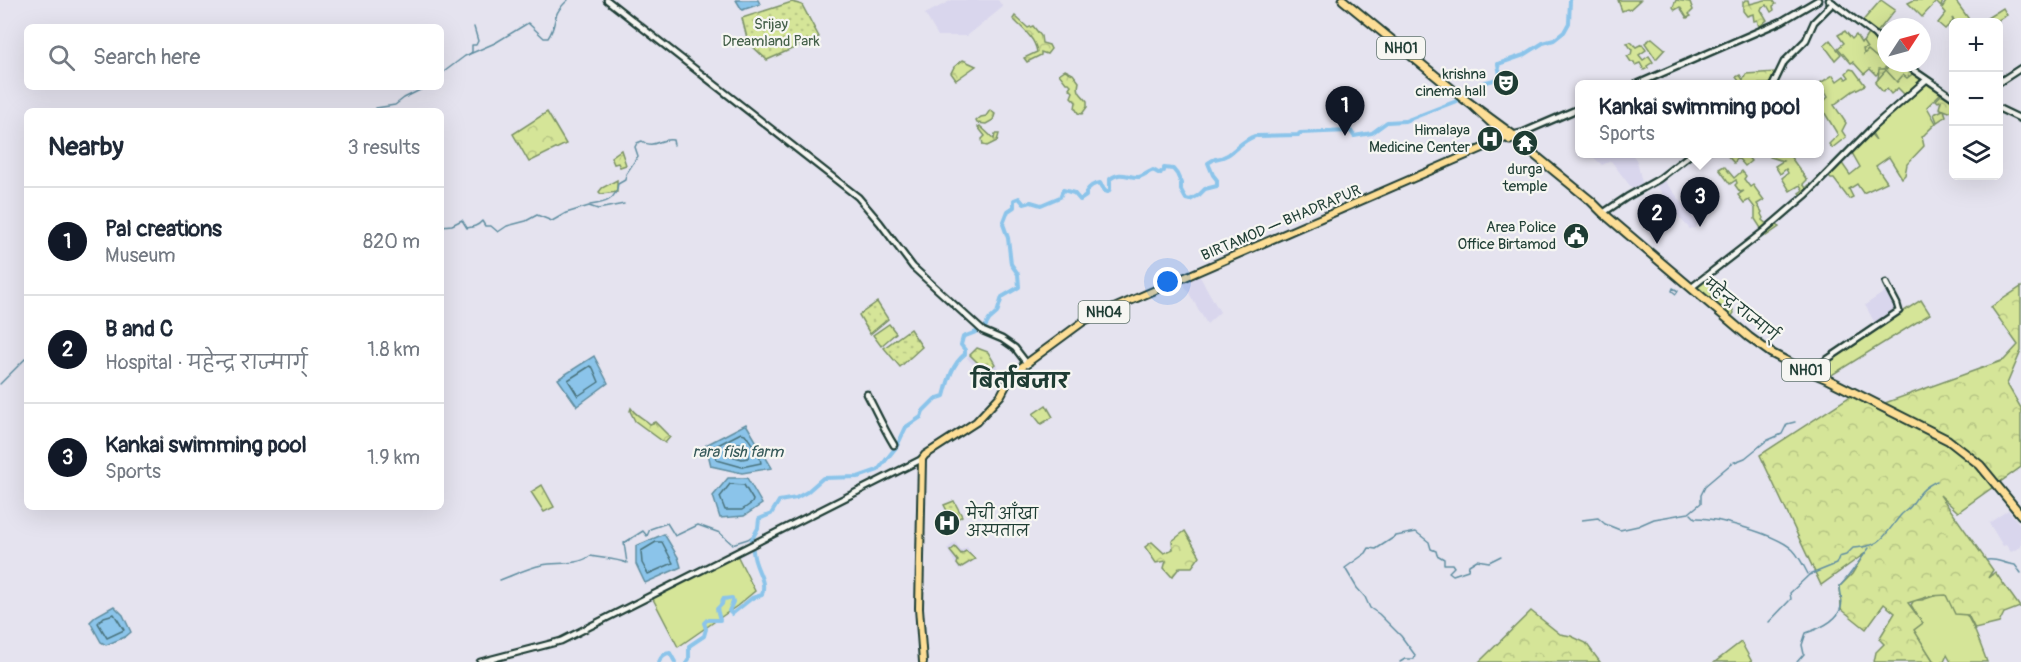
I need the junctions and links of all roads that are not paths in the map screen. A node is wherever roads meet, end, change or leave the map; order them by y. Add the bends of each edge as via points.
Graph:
1 (607, 0) edge
2 (1342, 0) edge
3 (1818, 0) edge
4 (1831, 2) edge
5 (1877, 37) edge
6 (2021, 68) edge
7 (1915, 72) edge
8 (1644, 80) edge
9 (1775, 80) edge
10 (1926, 80) junction
11 (2003, 80) edge
12 (1949, 95) edge
13 (1575, 110) edge
14 (2003, 110) edge
15 (2021, 119) edge
16 (1512, 137) junction
17 (1685, 158) edge
18 (1601, 211) junction
19 (1887, 283) dead end
20 (1692, 287) junction
21 (1027, 364) junction
22 (1811, 372) junction
23 (867, 394) dead end
24 (894, 445) dead end
25 (924, 460) junction
26 (2021, 515) edge
27 (516, 654) junction
28 (516, 661) edge
29 (482, 662) edge
30 (924, 662) edge

1 - 21 street via 858,197 913,266 982,330 1015,348
2 - 16 highway, महेन्द्र राज्मार्ग् / NH01
3 - 8 street via 1782,21
4 - 5 street
4 - 9 street via 1814,22 1806,40 1784,62
6 - 11 street
7 - 10 street
10 - 12 street
10 - 20 street via 1807,194
13 - 16 street
14 - 15 street
16 - 18 highway, महेन्द्र राज्मार्ग् / NH01
16 - 21 main road, BIRTAMOD — BHADRAPUR / NH04 via 1085,323
17 - 18 street via 1659,179
18 - 20 highway, महेन्द्र राज्मार्ग् / NH01
19 - 22 street via 1899,311
20 - 22 highway, महेन्द्र राज्मार्ग् / NH01 via 1771,353
21 - 25 main road, BIRTAMOD — BHADRAPUR / NH04 via 997,403
22 - 26 highway, महेन्द्र राज्मार्ग् / NH01 via 1966,452
23 - 24 street
25 - 27 street via 561,641
25 - 30 main road via 920,594
27 - 28 street
27 - 29 street

